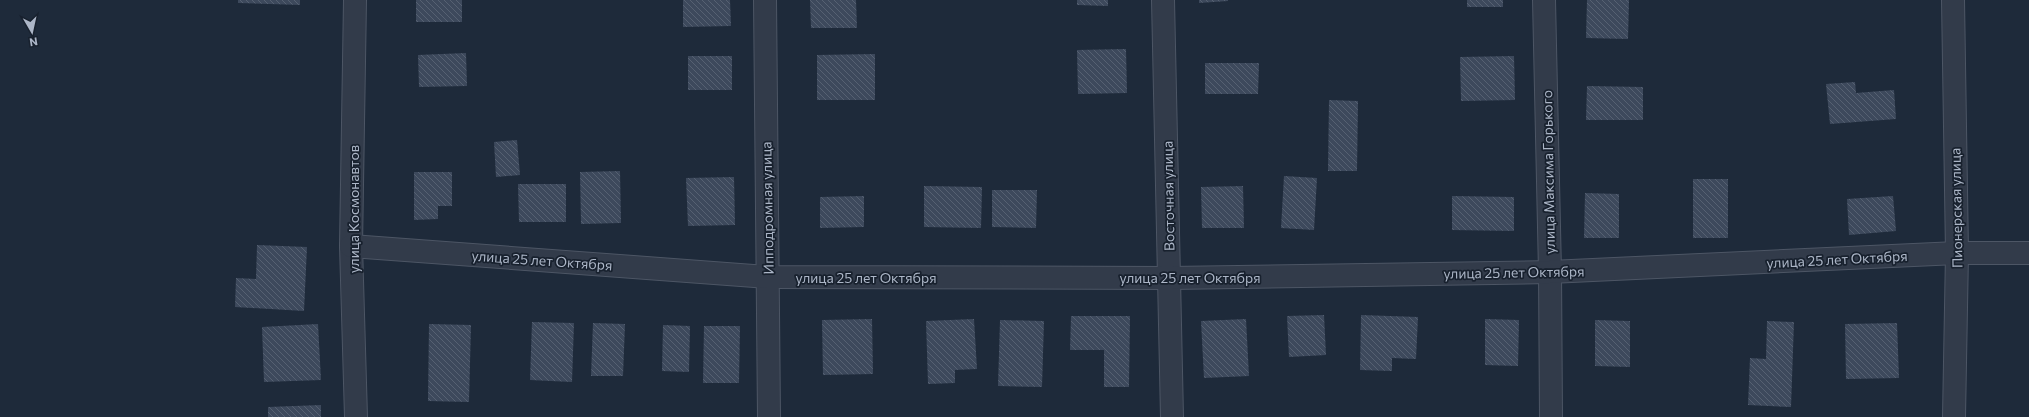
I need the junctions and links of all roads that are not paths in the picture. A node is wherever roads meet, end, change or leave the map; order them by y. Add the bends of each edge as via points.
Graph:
1 (355, 0) edge
2 (765, 0) edge
3 (1163, 0) edge
4 (1544, 0) edge
5 (1953, 0) edge
6 (351, 246) junction
7 (1957, 253) junction
8 (2029, 253) edge
9 (1550, 272) junction
10 (768, 277) junction
11 (1170, 278) junction
12 (356, 417) edge
13 (769, 417) edge
14 (1172, 417) edge
15 (1551, 417) edge
16 (1954, 417) edge

1 - 6 street, улица Космонавтов
2 - 10 street, Ипподромная улица
3 - 11 street, Восточная улица
4 - 9 street, улица Максима Горького
5 - 7 street, Пионерская улица
6 - 10 street, улица 25 лет Октября
6 - 12 street, улица Космонавтов
7 - 8 street, улица 25 лет Октября
7 - 9 street, улица 25 лет Октября
7 - 16 street, Пионерская улица
9 - 11 street, улица 25 лет Октября
9 - 15 street, улица Максима Горького
10 - 11 street, улица 25 лет Октября
10 - 13 street, Ипподромная улица
11 - 14 street, Восточная улица

